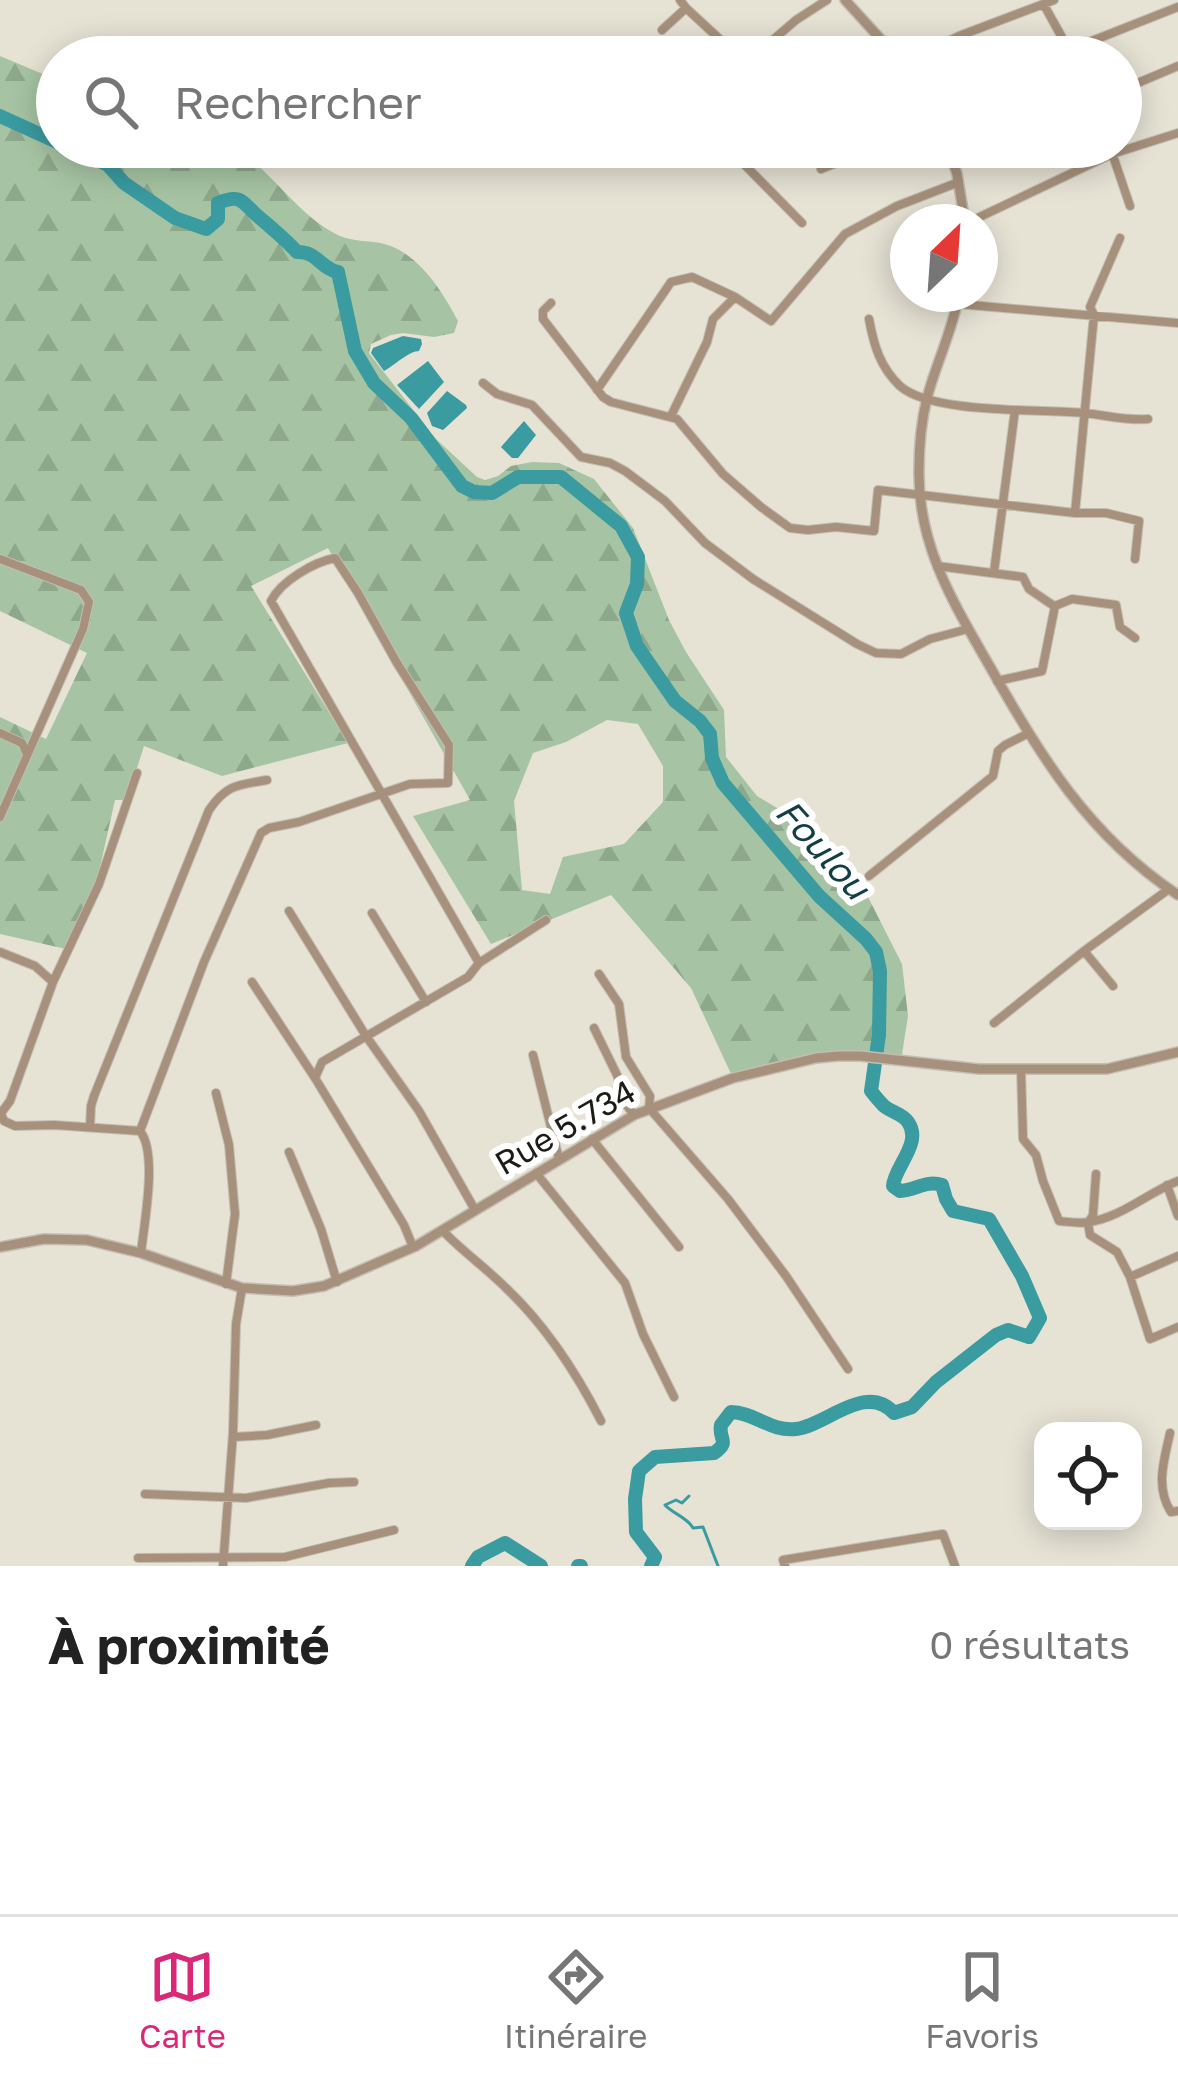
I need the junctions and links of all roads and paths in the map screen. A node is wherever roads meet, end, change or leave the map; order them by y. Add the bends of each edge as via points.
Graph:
1 (826, 0) edge
2 (845, 0) edge
3 (1161, 0) edge
4 (1049, 2) edge
5 (683, 4) edge
6 (1173, 8) edge
7 (662, 30) dead end
8 (717, 36) edge
9 (777, 36) edge
10 (878, 36) edge
11 (962, 36) edge
12 (1063, 36) edge
13 (1111, 36) edge
14 (1178, 66) edge
15 (1142, 82) edge
16 (1178, 133) edge
17 (1142, 142) edge
18 (748, 168) edge
19 (955, 168) edge
20 (1075, 168) edge
21 (1117, 168) edge
22 (958, 182) junction
23 (963, 204) edge
24 (998, 206) edge
25 (1130, 206) dead end
26 (802, 223) dead end
27 (1120, 238) dead end
28 (735, 297) junction
29 (551, 303) dead end
30 (998, 304) edge
31 (954, 312) edge
32 (1094, 316) junction
33 (869, 320) dead end
34 (1178, 323) edge
35 (483, 383) dead end
36 (597, 390) junction
37 (927, 398) junction
38 (1015, 410) junction
39 (1085, 413) junction
40 (671, 416) junction
41 (1148, 419) dead end
42 (920, 495) junction
43 (1002, 505) junction
44 (1075, 513) junction
45 (0, 559) edge
46 (1135, 559) dead end
47 (937, 566) junction
48 (994, 572) junction
49 (1055, 606) junction
50 (968, 629) junction
51 (1135, 638) dead end
52 (997, 681) junction
53 (0, 733) edge
54 (1027, 734) junction
55 (27, 755) junction
56 (137, 773) dead end
57 (268, 780) dead end
58 (380, 794) junction
59 (0, 817) edge
60 (869, 876) dead end
61 (1174, 892) edge
62 (289, 911) dead end
63 (372, 913) dead end
64 (546, 920) dead end
65 (1084, 951) junction
66 (0, 952) edge
67 (479, 963) junction
68 (599, 974) dead end
69 (53, 982) junction
70 (252, 982) dead end
71 (1112, 986) dead end
72 (426, 1002) junction
73 (994, 1023) dead end
74 (594, 1028) dead end
75 (366, 1036) junction
76 (1178, 1052) edge
77 (533, 1054) dead end
78 (1021, 1070) junction
79 (315, 1078) junction
80 (217, 1093) dead end
81 (649, 1108) junction
82 (0, 1111) edge
83 (634, 1115) junction
84 (11, 1126) junction
85 (90, 1127) junction
86 (0, 1131) edge
87 (140, 1131) junction
88 (592, 1139) junction
89 (289, 1152) dead end
90 (560, 1159) junction
91 (536, 1173) junction
92 (1096, 1174) dead end
93 (1178, 1181) edge
94 (1167, 1185) junction
95 (475, 1210) junction
96 (1178, 1216) edge
97 (1088, 1223) junction
98 (442, 1230) junction
99 (0, 1247) edge
100 (413, 1247) junction
101 (679, 1247) dead end
102 (141, 1253) junction
103 (1178, 1256) edge
104 (1130, 1277) junction
105 (337, 1282) junction
106 (226, 1284) junction
107 (242, 1288) junction
108 (1178, 1327) edge
109 (848, 1369) dead end
110 (674, 1397) dead end
111 (601, 1421) dead end
112 (316, 1425) dead end
113 (1170, 1433) dead end
114 (233, 1437) junction
115 (354, 1482) dead end
116 (145, 1494) dead end
117 (228, 1498) junction
118 (1178, 1511) edge
119 (394, 1530) dead end
120 (138, 1558) dead end
121 (223, 1562) edge
122 (785, 1566) edge
123 (955, 1566) edge

1 - 9 street
2 - 10 street
3 - 6 street
4 - 11 street
4 - 12 street
5 - 7 street
5 - 8 street
6 - 13 street
14 - 15 street
16 - 17 street
18 - 26 street
19 - 22 street
20 - 24 street
21 - 25 street
22 - 23 street
22 - 28 street via 845,234 771,321
27 - 32 street via 1090,307
28 - 36 street via 692,277 671,282
28 - 40 street via 713,319
29 - 36 street via 544,320
30 - 32 street
31 - 37 street
32 - 34 street
32 - 39 street
33 - 37 street via 883,366 902,388
35 - 50 street via 532,405 581,457 625,471 753,579 857,644 901,654
36 - 40 street via 610,402
37 - 38 street
37 - 42 street
38 - 39 street
38 - 43 street
39 - 41 street
39 - 44 street
40 - 42 street via 723,474 790,528 874,530 878,490
42 - 43 street
42 - 47 street
43 - 44 street
43 - 48 street
44 - 46 street via 1139,521
45 - 55 street via 81,590 89,602
47 - 48 street
47 - 50 street
48 - 49 street via 1023,577
49 - 51 street via 1072,598 1116,605 1120,627
49 - 52 street via 1042,671
50 - 52 street
52 - 54 street
53 - 55 street via 22,743
54 - 60 street via 998,752 993,776
54 - 61 street via 1085,813
55 - 59 street
56 - 69 street via 99,884
57 - 85 street via 230,787 202,824 94,1096
58 - 58 street via 271,601 322,560 335,558 448,745 448,784
58 - 67 street
58 - 87 street via 261,833
61 - 65 street
62 - 75 street
63 - 72 street
64 - 67 street
65 - 71 street
65 - 73 street
66 - 69 street
67 - 72 street
68 - 81 street via 619,1004 626,1058 644,1081
69 - 82 street
70 - 79 street
72 - 75 street
74 - 83 street
75 - 79 street via 322,1062
75 - 95 street
76 - 78 street, Rue 5.734 via 1107,1070
77 - 90 street
78 - 81 street, Rue 5.734 via 816,1058
78 - 97 street via 1023,1139 1059,1221
79 - 100 street
80 - 106 street via 235,1214
81 - 83 street, Rue 5.734
81 - 109 street via 728,1199
82 - 84 street
83 - 88 street, Rue 5.734
84 - 85 street
84 - 86 street
85 - 87 street
87 - 102 street via 150,1160
88 - 90 street, Rue 5.734
88 - 101 street
89 - 105 street
90 - 91 street, Rue 5.734
91 - 95 street, Rue 5.734
91 - 110 street via 625,1283
92 - 97 street
93 - 94 street
94 - 96 street
94 - 97 street
95 - 98 street, Rue 5.734
97 - 104 street
98 - 100 street, Rue 5.734
98 - 111 street via 528,1311
99 - 102 street, Rue 5.734 via 88,1240
100 - 105 street, Rue 5.734
102 - 106 street, Rue 5.734
103 - 104 street
104 - 108 street via 1150,1339
105 - 107 street, Rue 5.734 via 293,1291
106 - 107 street, Rue 5.734
107 - 114 street
112 - 114 street
113 - 118 street via 1163,1500
114 - 117 street
115 - 117 street
116 - 117 street
117 - 121 street
119 - 121 street via 285,1557
120 - 121 street
122 - 123 street via 783,1560 943,1534

